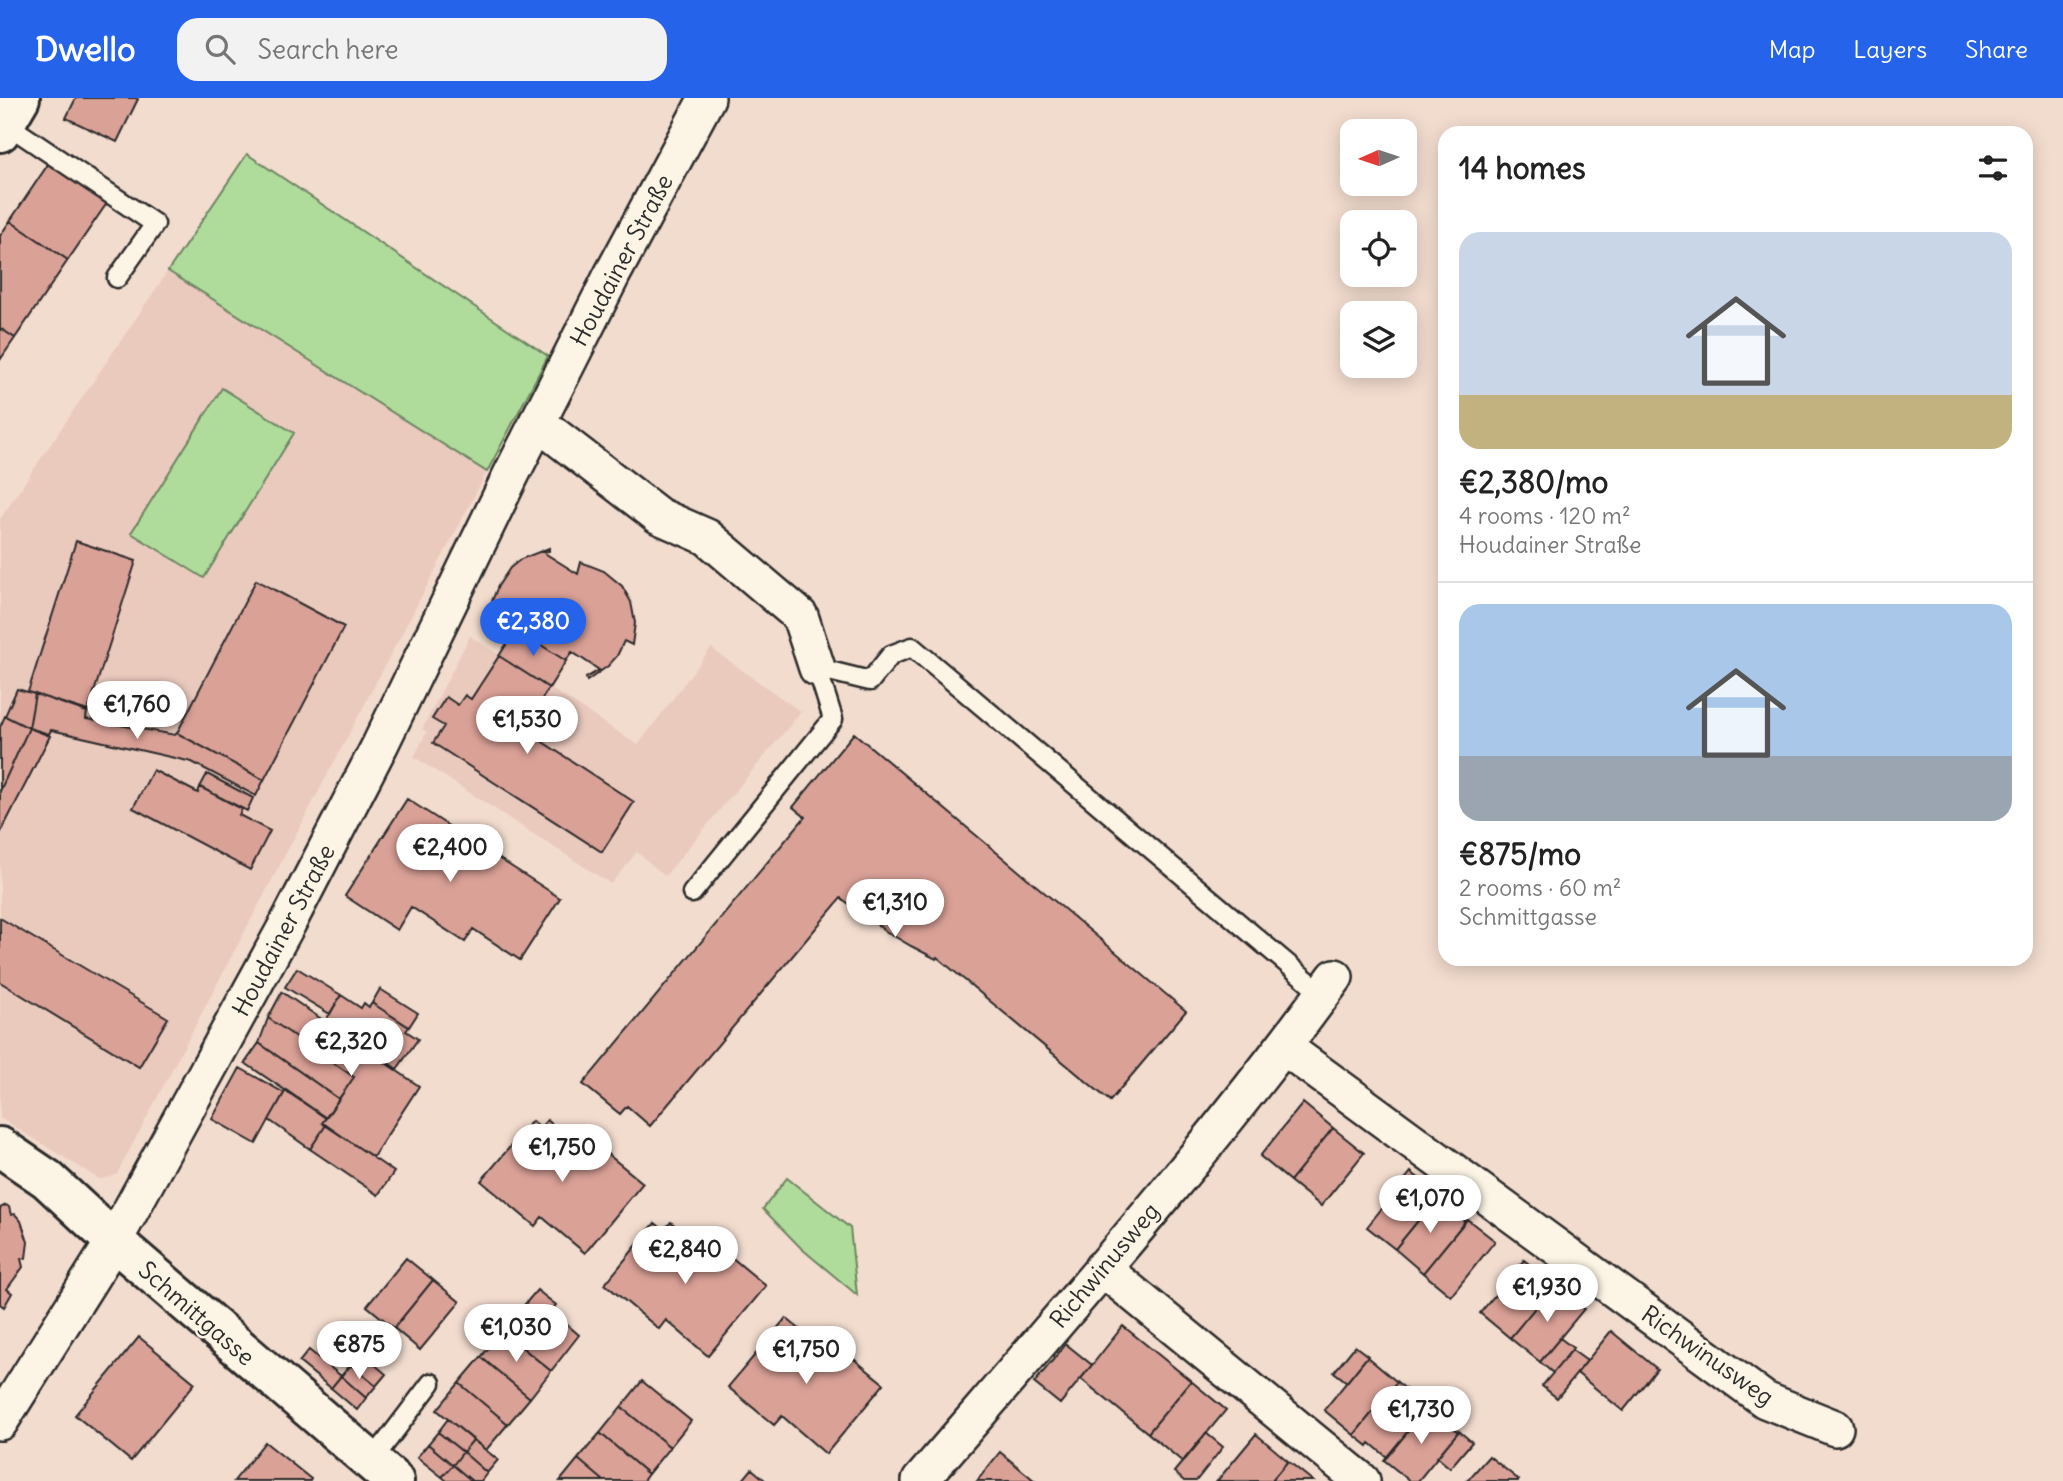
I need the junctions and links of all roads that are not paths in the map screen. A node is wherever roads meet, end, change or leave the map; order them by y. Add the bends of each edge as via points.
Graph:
1 (707, 98) edge
2 (8, 118) edge
3 (117, 278) dead end
4 (537, 422) junction
5 (817, 668) junction
6 (692, 893) dead end
7 (1329, 985) joint
8 (1284, 1047) junction
9 (0, 1147) edge
10 (114, 1241) junction
11 (1102, 1268) junction
12 (431, 1382) dead end
13 (0, 1422) edge
14 (1835, 1428) dead end
15 (383, 1472) edge
16 (920, 1481) edge
17 (1362, 1481) edge

1 - 4 street, Houdainer Straße
2 - 3 lane via 155,224
4 - 5 street via 659,516 707,537 800,616
4 - 10 street, Houdainer Straße via 380,745
5 - 6 lane via 833,719
5 - 7 lane via 870,681 891,655 912,647
7 - 8 street, Richwinusweg
8 - 11 street, Richwinusweg
8 - 14 street, Richwinusweg via 1765,1400
9 - 10 main road, Schmittgasse via 47,1179
10 - 13 street, Houdainer Straße
10 - 15 main road, Schmittgasse
11 - 16 street, Richwinusweg
11 - 17 street
12 - 15 lane

